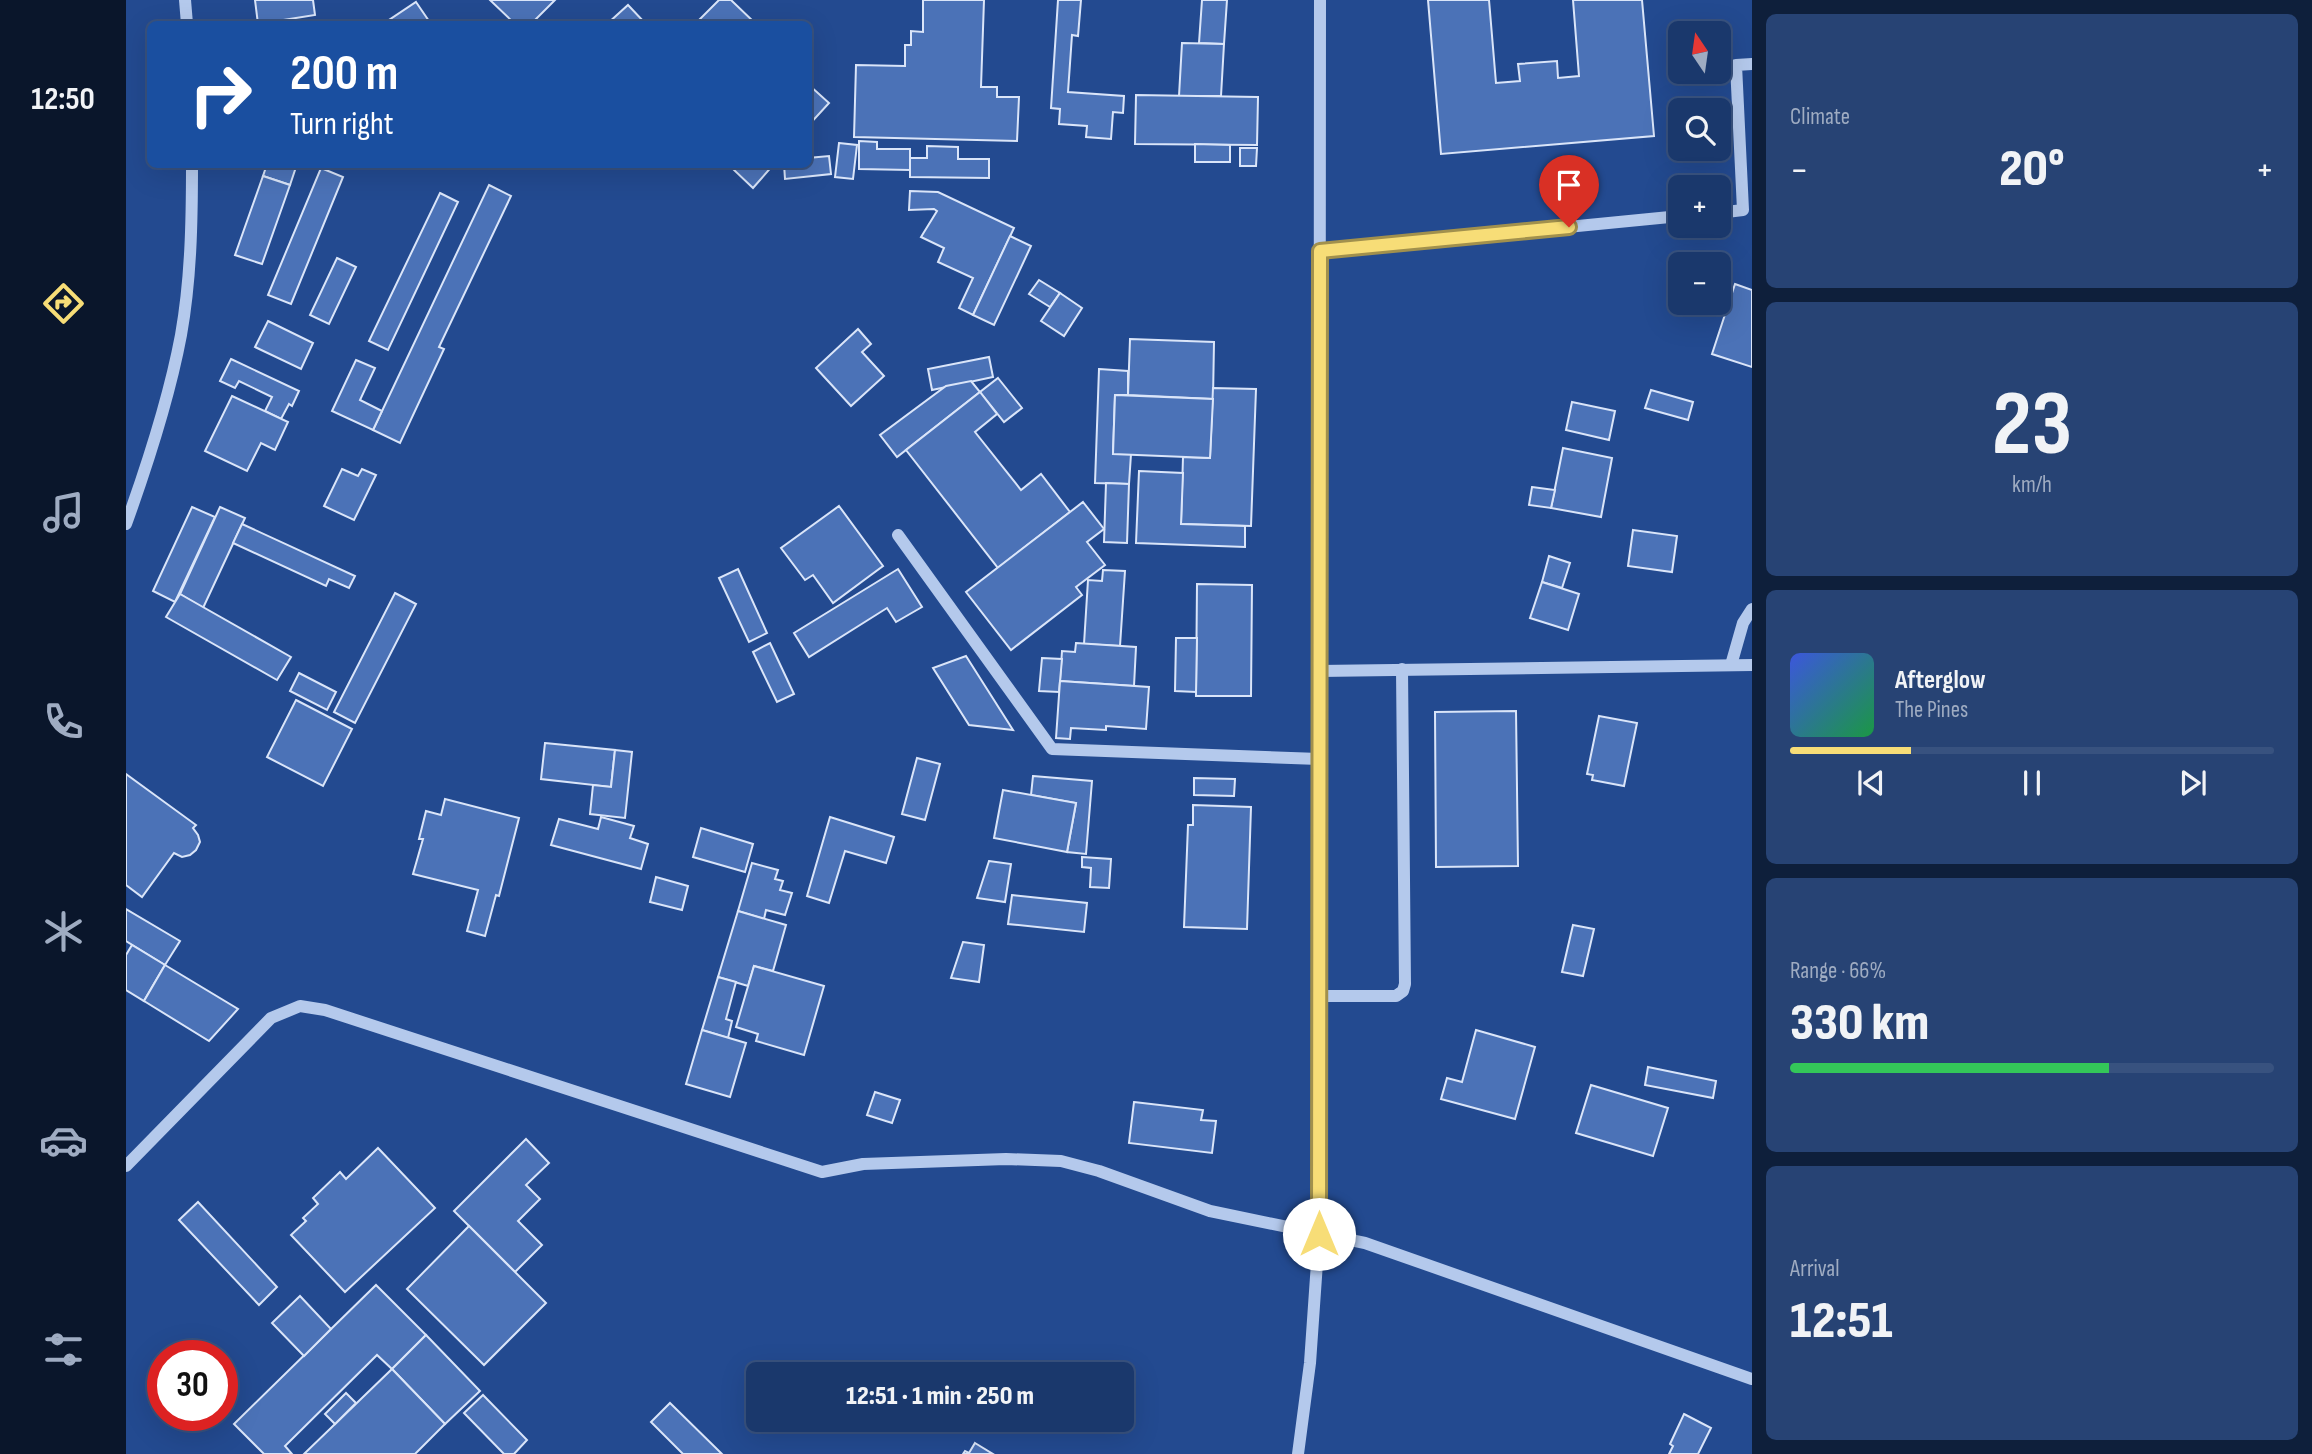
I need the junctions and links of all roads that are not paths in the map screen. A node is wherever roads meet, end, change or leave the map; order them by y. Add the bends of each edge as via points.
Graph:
1 (185, 0) edge
2 (1320, 0) edge
3 (187, 21) edge
4 (1752, 64) edge
5 (192, 168) edge
6 (1731, 212) edge
7 (1668, 217) edge
8 (1320, 251) junction
9 (126, 524) edge
10 (898, 536) dead end
11 (1752, 609) edge
12 (1731, 665) junction
13 (1752, 665) edge
14 (1402, 670) junction
15 (1319, 671) junction
16 (1319, 759) junction
17 (1319, 996) junction
18 (126, 1166) edge
19 (1319, 1234) junction
20 (1752, 1379) edge
21 (1298, 1454) edge

1 - 3 street
2 - 8 street
4 - 6 street via 1736,65 1744,210
5 - 9 street via 181,334
7 - 8 street
8 - 15 street
10 - 16 street via 1052,749
11 - 12 street
12 - 13 street
12 - 14 street
14 - 15 street
14 - 17 street via 1405,984 1396,996
15 - 16 street
16 - 17 street
17 - 19 street
18 - 19 street via 271,1018 300,1006 325,1010 822,1172 863,1164 1061,1161 1210,1212
19 - 20 street via 1365,1243
19 - 21 street

